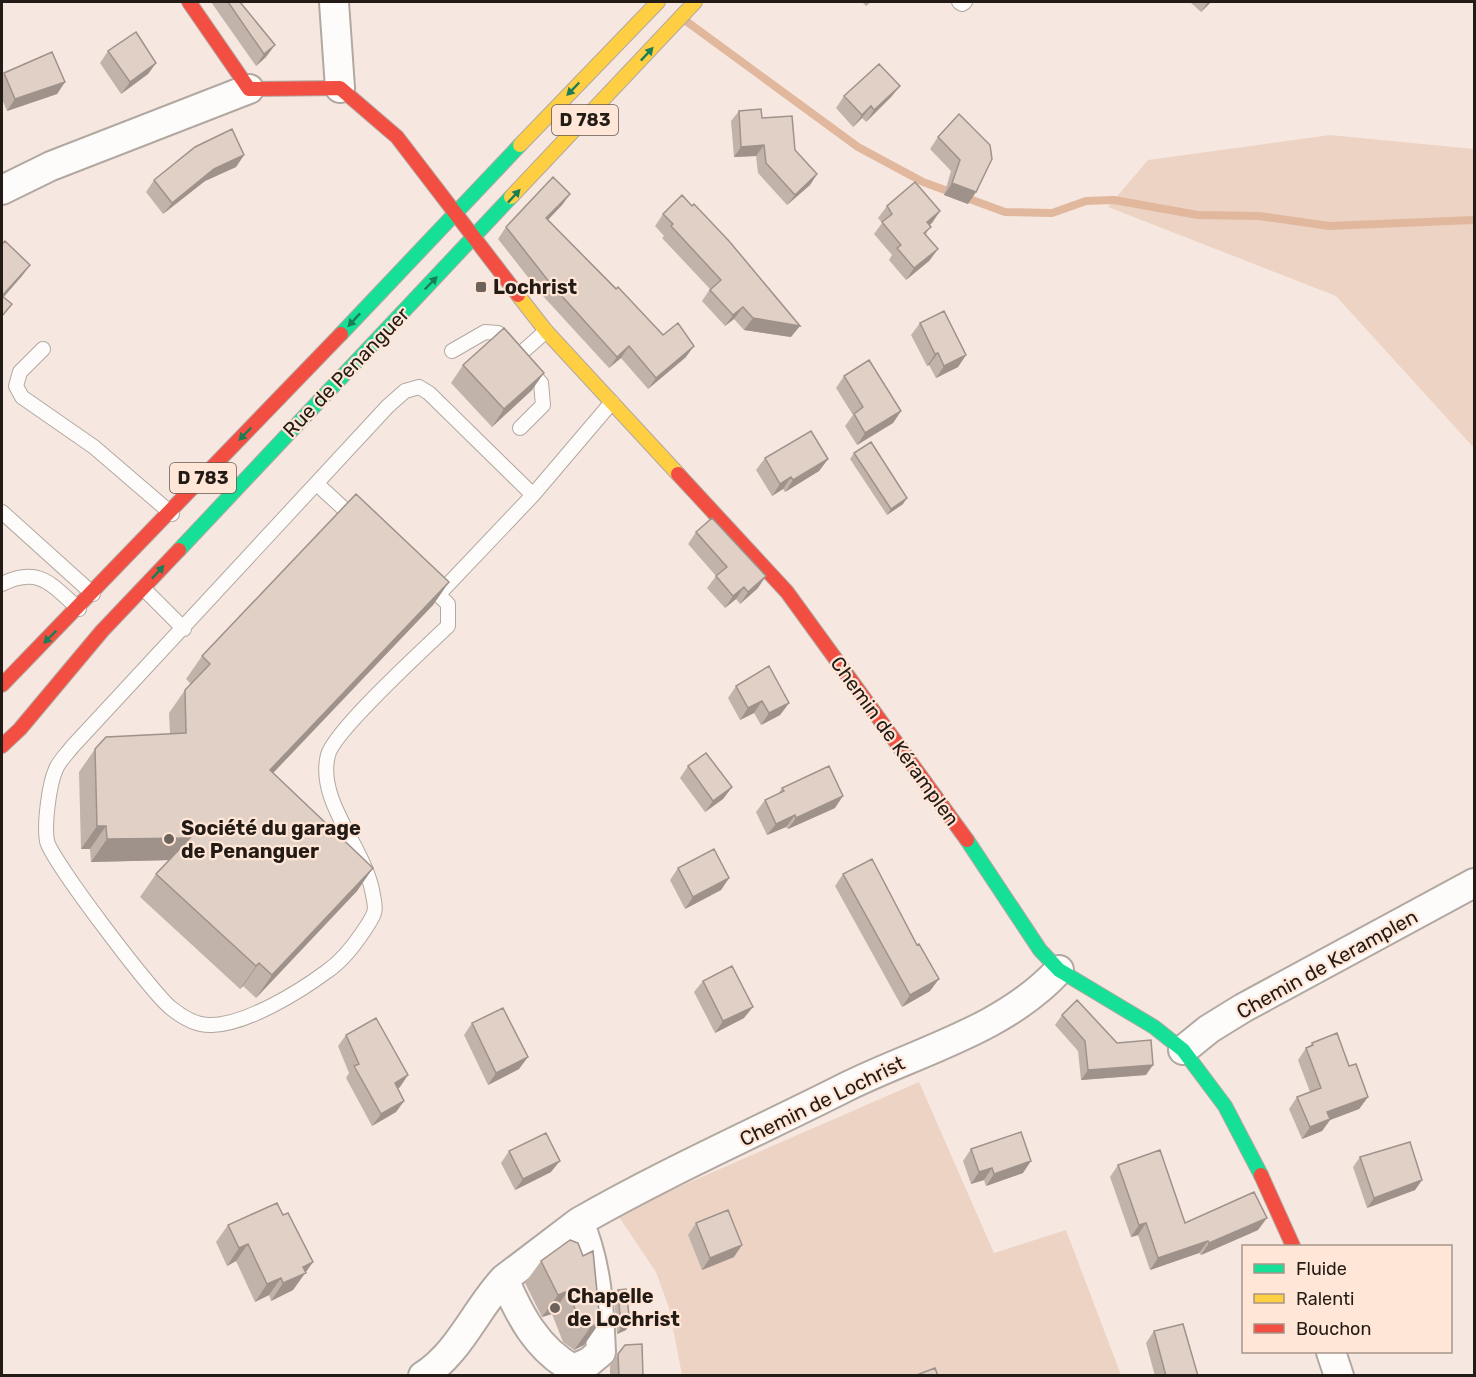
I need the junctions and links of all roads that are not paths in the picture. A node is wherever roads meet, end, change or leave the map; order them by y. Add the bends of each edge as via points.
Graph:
1 (189, 2) edge
2 (334, 2) edge
3 (658, 2) edge
4 (695, 2) edge
5 (959, 2) edge
6 (965, 2) edge
7 (340, 88) junction
8 (249, 89) junction
9 (2, 190) edge
10 (453, 212) junction
11 (474, 239) junction
12 (546, 331) junction
13 (43, 350) dead end
14 (452, 351) dead end
15 (518, 356) junction
16 (612, 402) junction
17 (520, 428) dead end
18 (317, 484) junction
19 (533, 495) junction
20 (2, 512) edge
21 (170, 512) junction
22 (368, 530) edge
23 (194, 533) junction
24 (415, 573) edge
25 (131, 576) junction
26 (2, 584) edge
27 (439, 594) junction
28 (105, 604) junction
29 (90, 620) junction
30 (184, 629) junction
31 (2, 685) edge
32 (2, 746) edge
33 (1474, 883) edge
34 (1059, 970) junction
35 (1184, 1050) junction
36 (579, 1222) junction
37 (1293, 1245) edge
38 (504, 1279) junction
39 (1331, 1353) edge
40 (575, 1372) edge
41 (423, 1376) edge
42 (1338, 1376) edge

1 - 8 main road
2 - 7 street
3 -> 10 main road, Rue de Penanguer / D 783
11 -> 4 main road, Rue de Penanguer / D 783
5 - 6 lane
7 - 8 main road
7 - 10 main road, Chemin de Kéramplen via 397,137
8 - 9 street via 51,166
10 - 11 main road, Chemin de Kéramplen
10 -> 21 main road, Rue de Penanguer / D 783
11 - 12 main road, Chemin de Kéramplen
23 -> 11 main road, Rue de Penanguer / D 783
12 - 15 lane
12 - 16 main road, Chemin de Kéramplen
13 - 21 lane via 20,372 16,386 22,397 94,447
14 - 15 lane via 485,332 498,333
15 - 17 lane via 541,383 544,395 543,405
16 - 19 lane
16 - 34 main road, Chemin de Kéramplen via 787,592 966,839 1040,950
18 - 19 lane via 388,406 405,391 419,387
18 - 22 lane
18 - 30 lane
19 - 27 lane
20 - 28 lane
21 - 23 lane
21 - 25 main road, Rue de Penanguer / D 783
25 -> 23 main road, Rue de Penanguer / D 783
24 - 27 lane
25 - 28 main road, Rue de Penanguer / D 783
25 - 28 main road, Rue de Penanguer / D 783
25 - 30 lane
26 - 29 lane via 28,575 40,578
27 - 30 lane via 448,604 448,626 347,727 328,754 326,777 333,804 361,854 375,912 354,946 329,970 288,998 212,1025 191,1022 170,1007 65,873 48,842 48,803 55,769
28 - 29 main road, Rue de Penanguer / D 783
28 - 29 main road, Rue de Penanguer / D 783
29 -> 31 main road, Rue de Penanguer / D 783
29 - 32 main road, Rue de Penanguer / D 783 via 20,729
33 - 35 street, Chemin de Keramplen via 1243,1008
34 - 35 main road, Chemin de Kéramplen
34 - 36 street, Chemin de Lochrist via 1044,986 1000,1017 847,1087
35 - 37 main road, Chemin de Kéramplen via 1245,1141
36 - 38 street, Chemin de Lochrist
36 - 40 street via 598,1287 601,1352
38 - 40 street via 521,1317 539,1343
38 - 41 street, Chemin de Lochrist via 478,1310 460,1341
39 - 42 street

